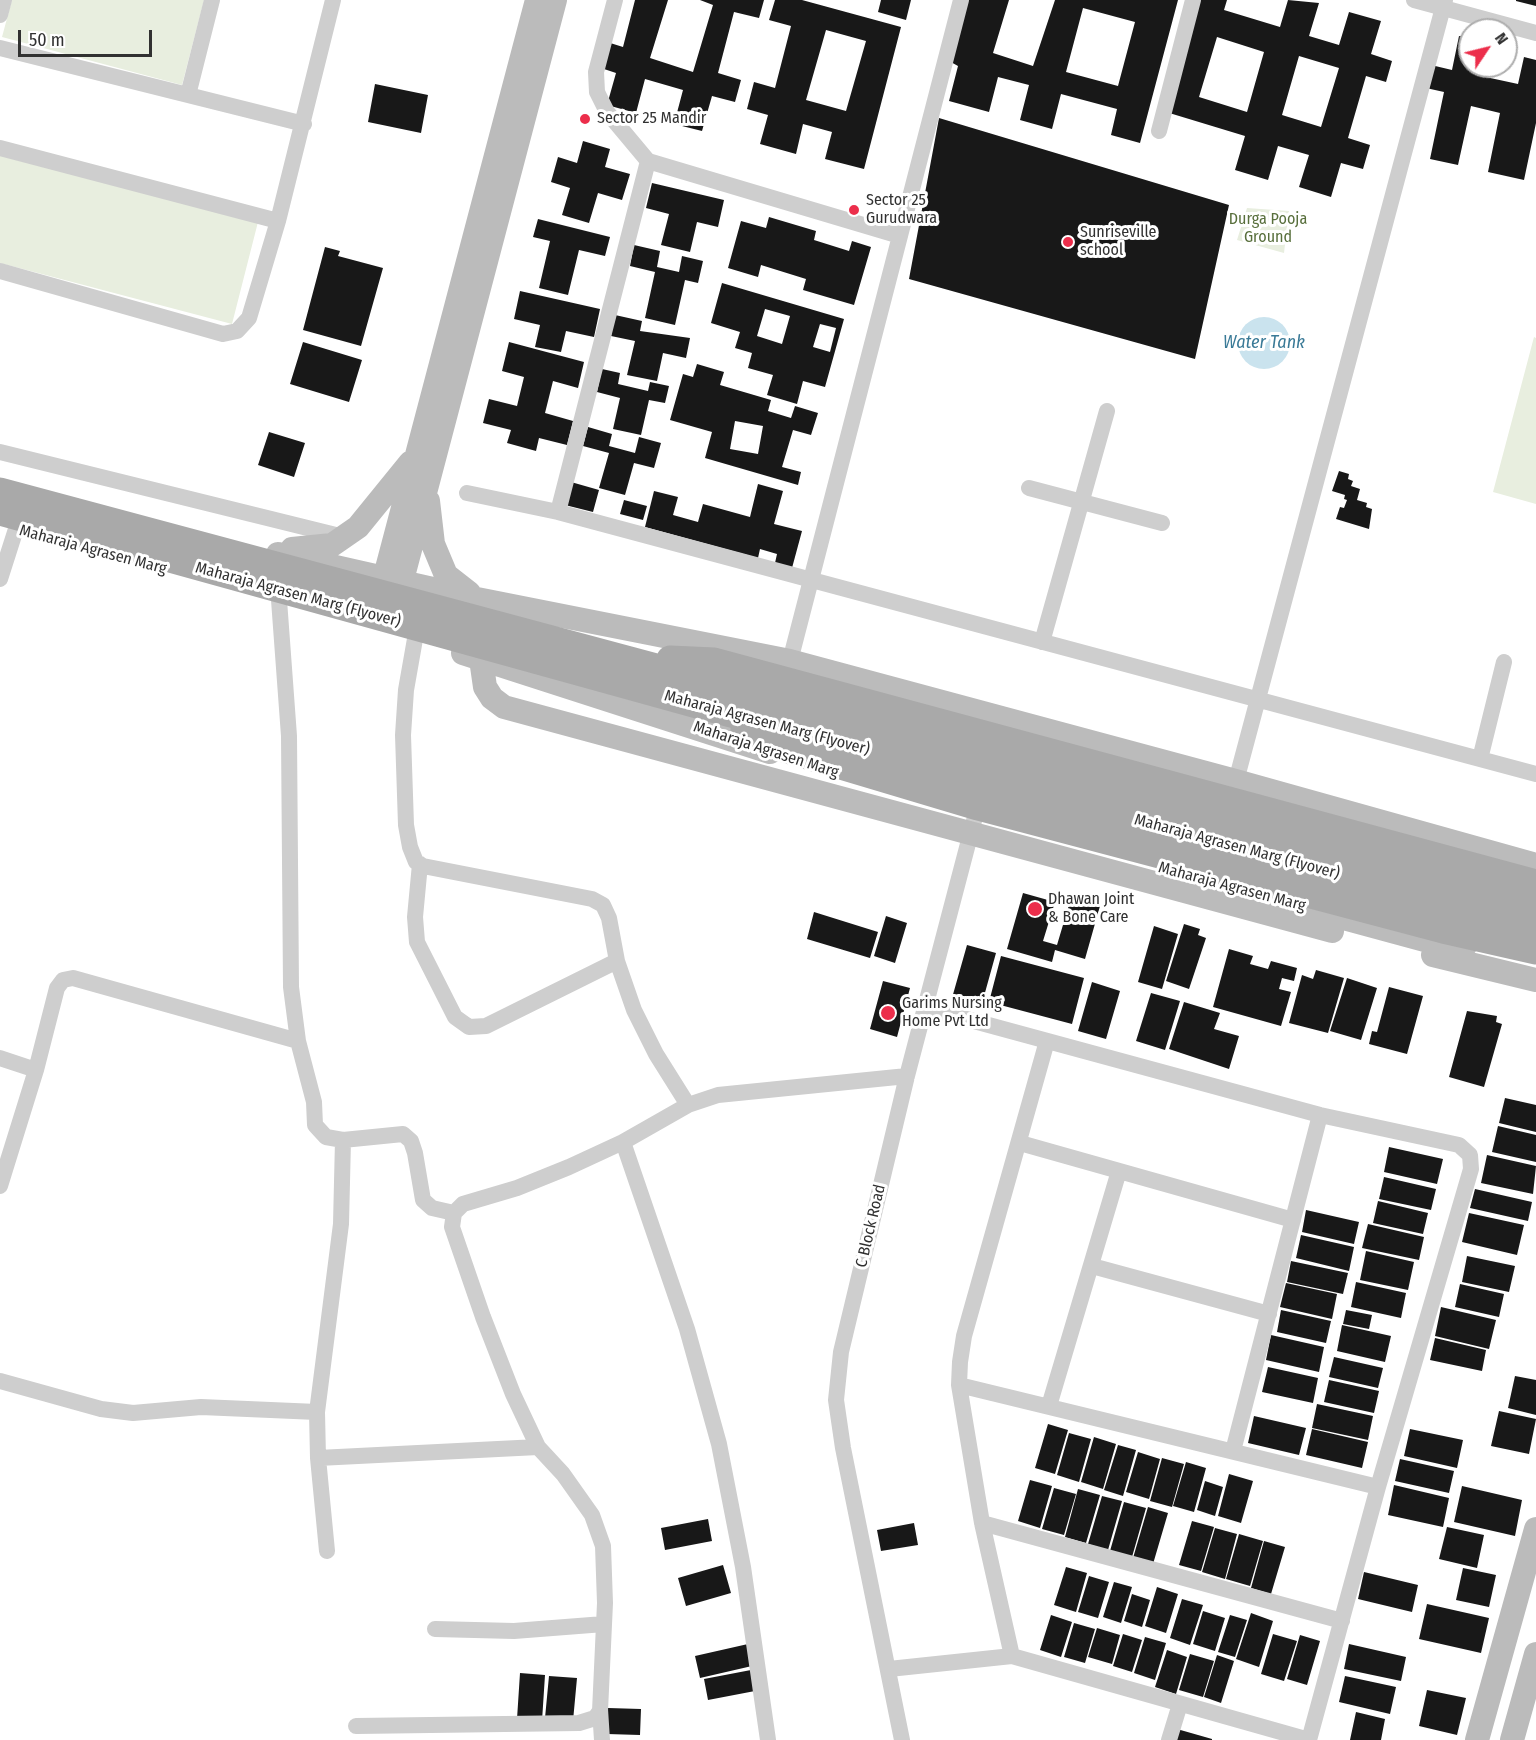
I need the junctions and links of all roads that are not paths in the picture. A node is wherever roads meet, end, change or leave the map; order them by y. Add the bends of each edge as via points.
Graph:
1 (4, 0) edge
2 (212, 0) edge
3 (333, 0) edge
4 (537, 0) edge
5 (555, 0) edge
6 (615, 0) edge
7 (961, 0) edge
8 (1193, 0) edge
9 (1414, 0) edge
10 (1444, 4) edge
11 (0, 15) edge
12 (1536, 33) edge
13 (0, 48) edge
14 (188, 95) junction
15 (304, 123) junction
16 (1159, 131) dead end
17 (0, 148) edge
18 (648, 161) junction
19 (278, 221) junction
20 (900, 236) junction
21 (0, 271) edge
22 (1107, 411) dead end
23 (0, 452) edge
24 (417, 455) junction
25 (0, 484) edge
26 (427, 484) junction
27 (1029, 488) dead end
28 (0, 491) edge
29 (467, 492) dead end
30 (1082, 502) junction
31 (558, 512) junction
32 (5, 522) edge
33 (1162, 524) dead end
34 (344, 537) junction
35 (269, 552) junction
36 (393, 578) junction
37 (0, 579) edge
38 (810, 580) junction
39 (477, 599) junction
40 (279, 600) junction
41 (415, 639) junction
42 (1042, 642) junction
43 (618, 657) junction
44 (481, 658) junction
45 (790, 661) junction
46 (1504, 662) dead end
47 (1258, 699) junction
48 (697, 705) junction
49 (999, 718) junction
50 (1480, 759) junction
51 (1536, 774) edge
52 (1236, 781) junction
53 (973, 826) junction
54 (420, 864) junction
55 (1536, 865) edge
56 (1536, 883) edge
57 (1536, 903) edge
58 (1536, 928) edge
59 (1536, 951) edge
60 (1536, 957) edge
61 (617, 961) junction
62 (1536, 980) edge
63 (926, 1008) junction
64 (298, 1041) junction
65 (1047, 1041) junction
66 (0, 1058) edge
67 (36, 1070) junction
68 (907, 1076) junction
69 (688, 1105) junction
70 (1320, 1115) junction
71 (343, 1140) junction
72 (623, 1142) junction
73 (1020, 1143) junction
74 (1119, 1171) junction
75 (0, 1186) edge
76 (454, 1213) junction
77 (1293, 1220) junction
78 (1092, 1266) junction
79 (1269, 1314) junction
80 (0, 1381) edge
81 (960, 1385) junction
82 (1049, 1406) junction
83 (317, 1412) junction
84 (538, 1447) junction
85 (1233, 1451) junction
86 (318, 1458) junction
87 (1378, 1487) junction
88 (982, 1523) junction
89 (1536, 1529) edge
90 (327, 1551) dead end
91 (1342, 1621) junction
92 (604, 1624) junction
93 (435, 1629) dead end
94 (1536, 1654) edge
95 (1012, 1656) junction
96 (889, 1669) junction
97 (1180, 1704) junction
98 (600, 1709) junction
99 (356, 1726) dead end
100 (602, 1740) edge
101 (768, 1740) edge
102 (902, 1740) edge
103 (1169, 1740) edge
104 (1478, 1740) edge
105 (1512, 1740) edge

1 - 11 street
2 - 14 street
3 - 15 street
4 - 24 main road
5 - 26 main road
6 - 18 street via 596,72 597,92 607,112
7 - 20 street
8 - 16 street
9 - 10 street
10 - 12 street
10 - 47 street
13 - 14 street
14 - 15 street
15 - 19 street
17 - 19 street
18 - 20 street
18 - 31 street
19 - 21 street via 249,318 237,331 223,334
20 - 38 street
22 - 30 street
23 - 34 street
24 - 34 main road via 358,527
24 - 36 main road
25 - 35 main road
26 - 36 main road
26 - 39 main road via 433,544 446,574
27 - 30 street
28 - 43 main road, Maharaja Agrasen Marg (Flyover)
29 - 31 street
30 - 33 street
30 - 42 street
31 - 38 street
32 - 37 street
32 - 40 main road, Maharaja Agrasen Marg
32 - 48 main road, Maharaja Agrasen Marg (Flyover)
34 - 35 main road via 332,545
35 - 36 main road
36 - 39 main road
38 - 42 street
38 - 45 street
39 - 45 main road
40 - 41 main road, Maharaja Agrasen Marg
40 - 64 street via 289,736 291,987
41 - 44 main road, Maharaja Agrasen Marg
41 - 54 street via 404,712 404,772 406,825 412,854
42 - 47 street
43 - 56 main road via 714,661
43 - 57 main road, Maharaja Agrasen Marg (Flyover)
44 - 53 main road, Maharaja Agrasen Marg
44 - 53 main road via 485,687 504,707
45 - 49 main road
46 - 50 street
47 - 50 street
47 - 52 street
48 - 58 main road, Maharaja Agrasen Marg (Flyover)
48 - 59 main road via 795,753 978,807
49 - 52 main road
49 - 53 street, C Block Road
50 - 51 street
52 - 55 main road
53 - 60 main road, Maharaja Agrasen Marg via 1428,941
53 - 62 main road via 1325,929
53 - 63 street, C Block Road
54 - 61 street via 592,898 603,905 609,918
54 - 61 street via 417,942 455,1017 470,1027 486,1026
61 - 69 street via 634,1010
63 - 65 street
63 - 68 street, C Block Road
64 - 67 street via 73,978 57,988
64 - 71 street via 311,1088 315,1125 326,1137
65 - 70 street
65 - 73 street
66 - 67 street
67 - 75 street
68 - 69 street via 754,1089
68 - 96 street, C Block Road via 841,1352 836,1400
69 - 72 street
70 - 77 street
70 - 87 street via 1459,1145 1470,1155 1471,1169
71 - 76 street via 404,1134 411,1141 423,1200 432,1208
71 - 83 street via 341,1224
72 - 76 street via 548,1176 463,1204
72 - 101 street via 687,1329 719,1444 743,1567
73 - 74 street
73 - 81 street via 964,1336
74 - 77 street
74 - 78 street
76 - 84 street via 452,1227 483,1317
77 - 79 street
78 - 79 street
78 - 82 street
79 - 85 street
80 - 83 street via 101,1409 133,1413 201,1407
81 - 82 street
81 - 88 street
82 - 85 street
83 - 86 street
84 - 86 street
84 - 92 street via 592,1515 603,1546
85 - 87 street
86 - 90 street
87 - 91 street
88 - 91 street
88 - 95 street
89 - 104 main road
91 - 97 street via 1309,1740
92 - 93 street via 514,1631
92 - 98 street
94 - 105 main road
95 - 96 street
95 - 97 street
96 - 102 street, C Block Road
97 - 103 street
98 - 99 street via 595,1719 579,1723
98 - 100 street

